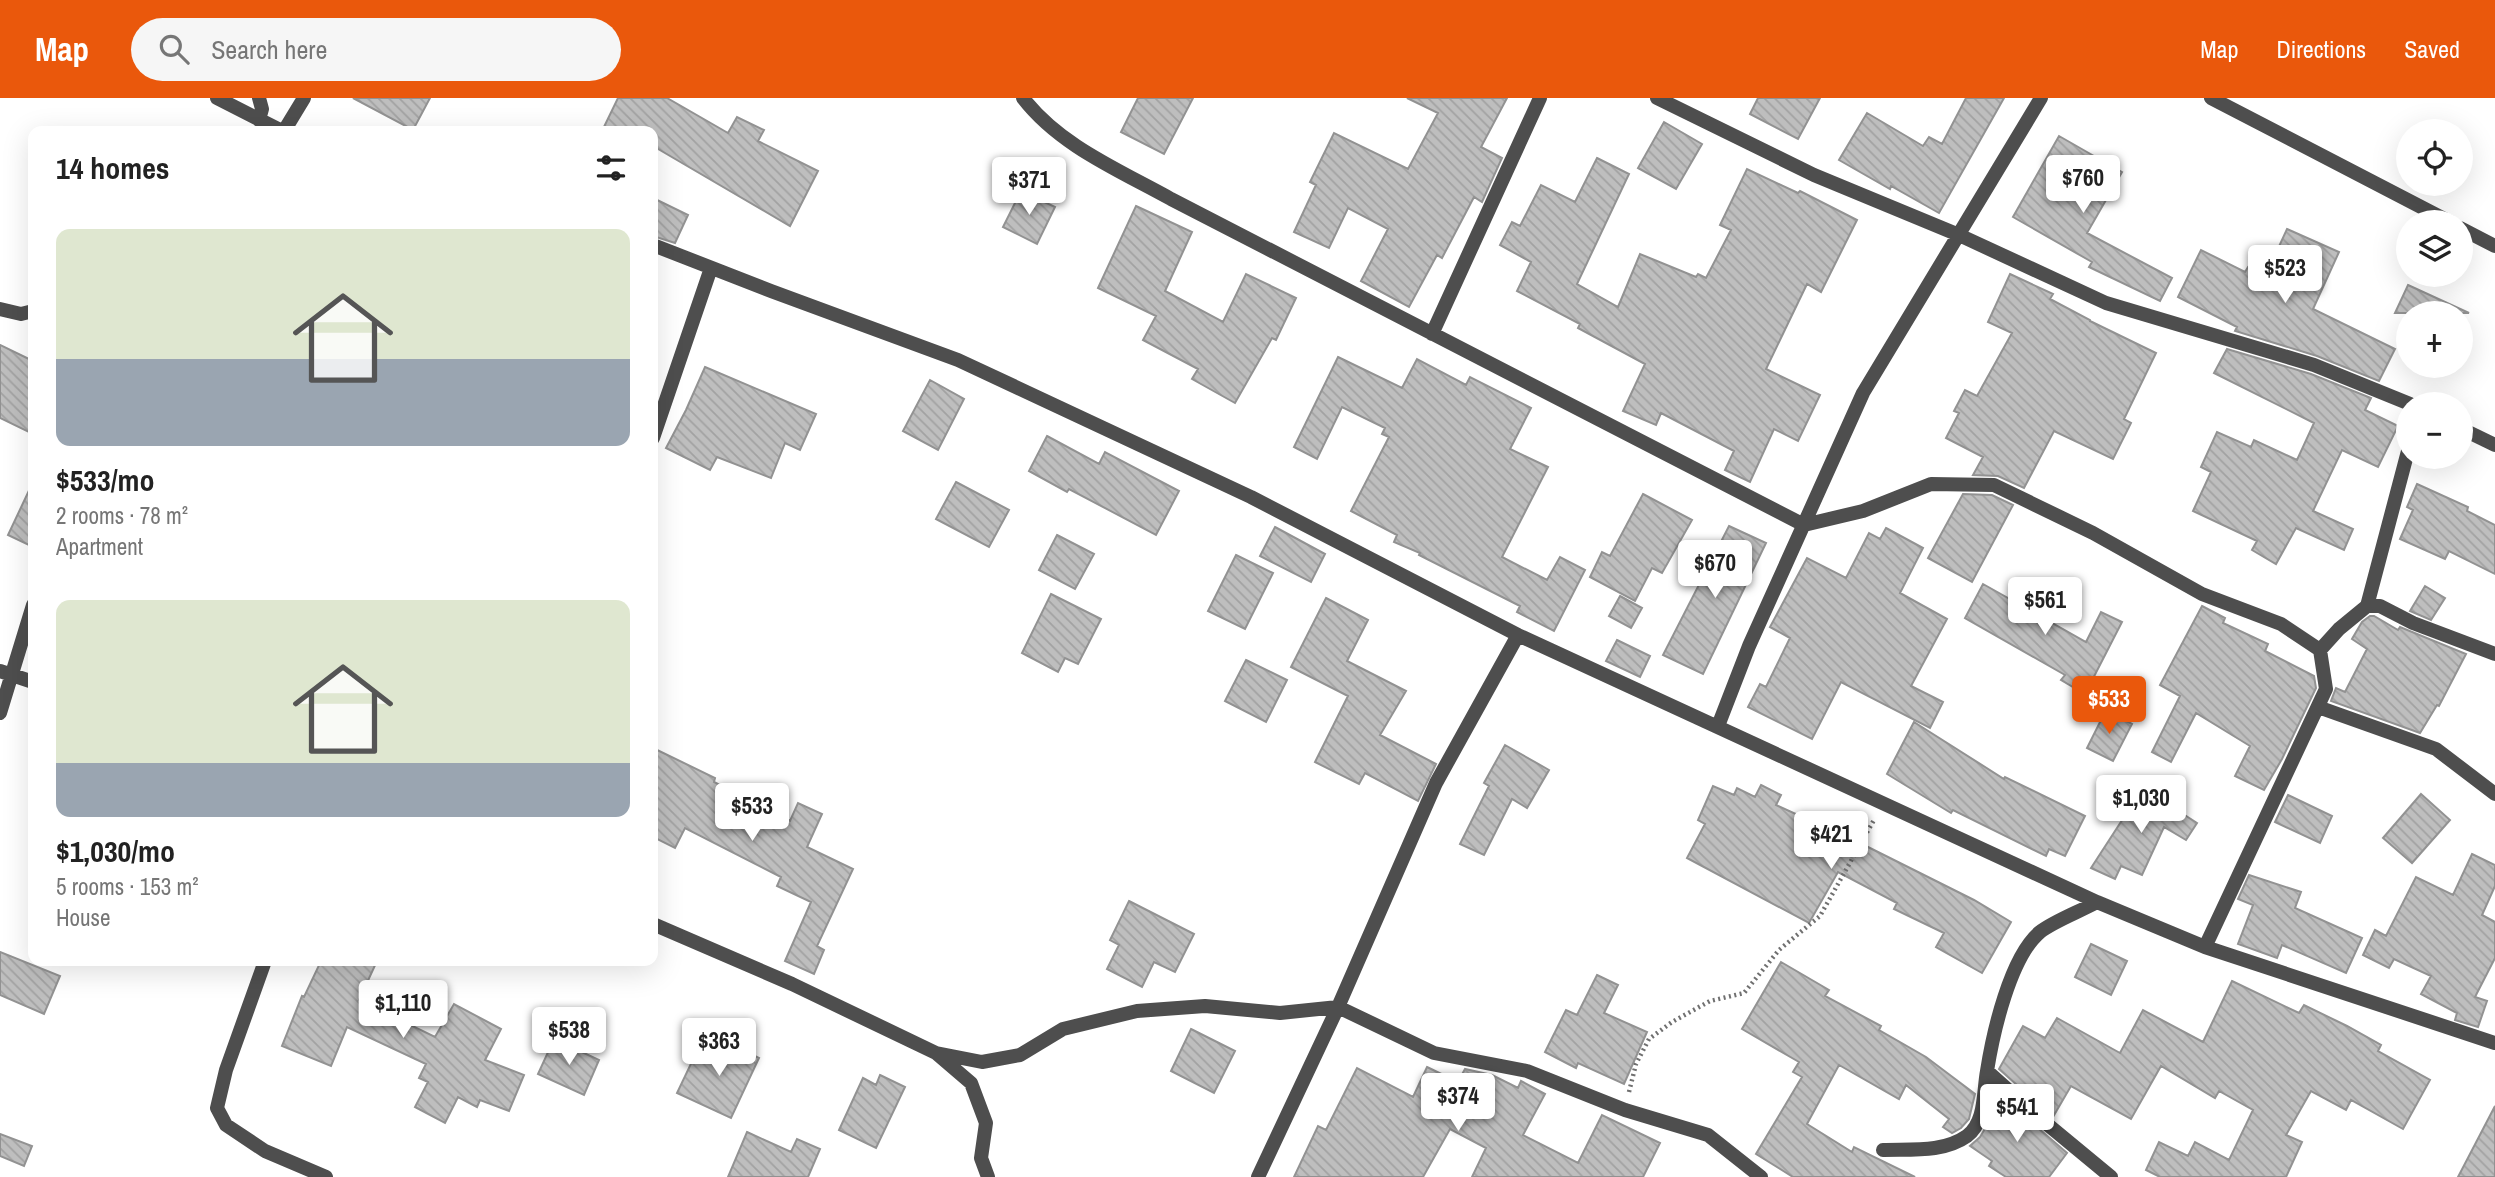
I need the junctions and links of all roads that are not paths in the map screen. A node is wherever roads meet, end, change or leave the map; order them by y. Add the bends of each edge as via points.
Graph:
1 (217, 98) edge
2 (259, 98) edge
3 (304, 98) edge
4 (1023, 98) edge
5 (1540, 98) edge
6 (1657, 98) edge
7 (2041, 98) edge
8 (2211, 98) edge
9 (259, 120) junction
10 (272, 126) edge
11 (286, 126) edge
12 (2427, 210) edge
13 (1959, 234) junction
14 (2473, 235) edge
15 (2495, 246) edge
16 (658, 247) edge
17 (711, 268) junction
18 (0, 309) edge
19 (28, 312) edge
20 (1432, 334) junction
21 (2396, 398) edge
22 (658, 423) edge
23 (2473, 434) edge
24 (2495, 445) edge
25 (2403, 469) edge
26 (1804, 525) junction
27 (2367, 606) junction
28 (28, 618) edge
29 (1517, 635) junction
30 (2320, 650) junction
31 (2495, 654) edge
32 (6, 674) edge
33 (28, 681) edge
34 (2318, 707) junction
35 (0, 713) edge
36 (1718, 726) junction
37 (2495, 794) edge
38 (2097, 902) junction
39 (658, 926) edge
40 (2205, 947) junction
41 (263, 966) edge
42 (1338, 1007) junction
43 (2495, 1043) edge
44 (936, 1053) junction
45 (1987, 1071) junction
46 (1883, 1150) dead end
47 (2105, 1176) edge
48 (326, 1177) edge
49 (988, 1177) edge
50 (1258, 1177) edge
51 (1761, 1177) edge

1 - 9 street
2 - 9 street
3 - 11 street
4 - 20 street via 1038,117 1073,145
5 - 20 street
6 - 13 street via 1814,175
7 - 13 street
8 - 12 street
9 - 10 street
13 - 21 street via 2106,303 2314,365
13 - 26 street via 1863,393
14 - 15 street
16 - 17 street
17 - 22 street
17 - 29 street via 958,360 1251,497
18 - 19 street
20 - 26 street
23 - 24 street
25 - 27 street
26 - 30 street via 1863,511 1931,484 1994,485 2202,594 2281,624
26 - 36 street
27 - 30 street
27 - 31 street via 2380,606
28 - 32 street
29 - 36 street
29 - 42 street via 1436,783
30 - 34 street via 2326,689
32 - 33 street
32 - 35 street
34 - 37 street via 2436,749
34 - 40 street
36 - 38 street
38 - 40 street
38 - 45 street via 2040,932 2020,960 2006,992
39 - 44 street
40 - 43 street
41 - 48 street via 217,1108 226,1125 265,1151
42 - 44 street via 1280,1013 1205,1006 1137,1011 1063,1029 1020,1055 982,1062
42 - 50 street
42 - 51 street via 1434,1053 1527,1071 1625,1110 1709,1135
44 - 49 street via 971,1083 986,1123 981,1158
45 - 46 street via 1983,1111 1969,1135 1941,1148
45 - 47 street

